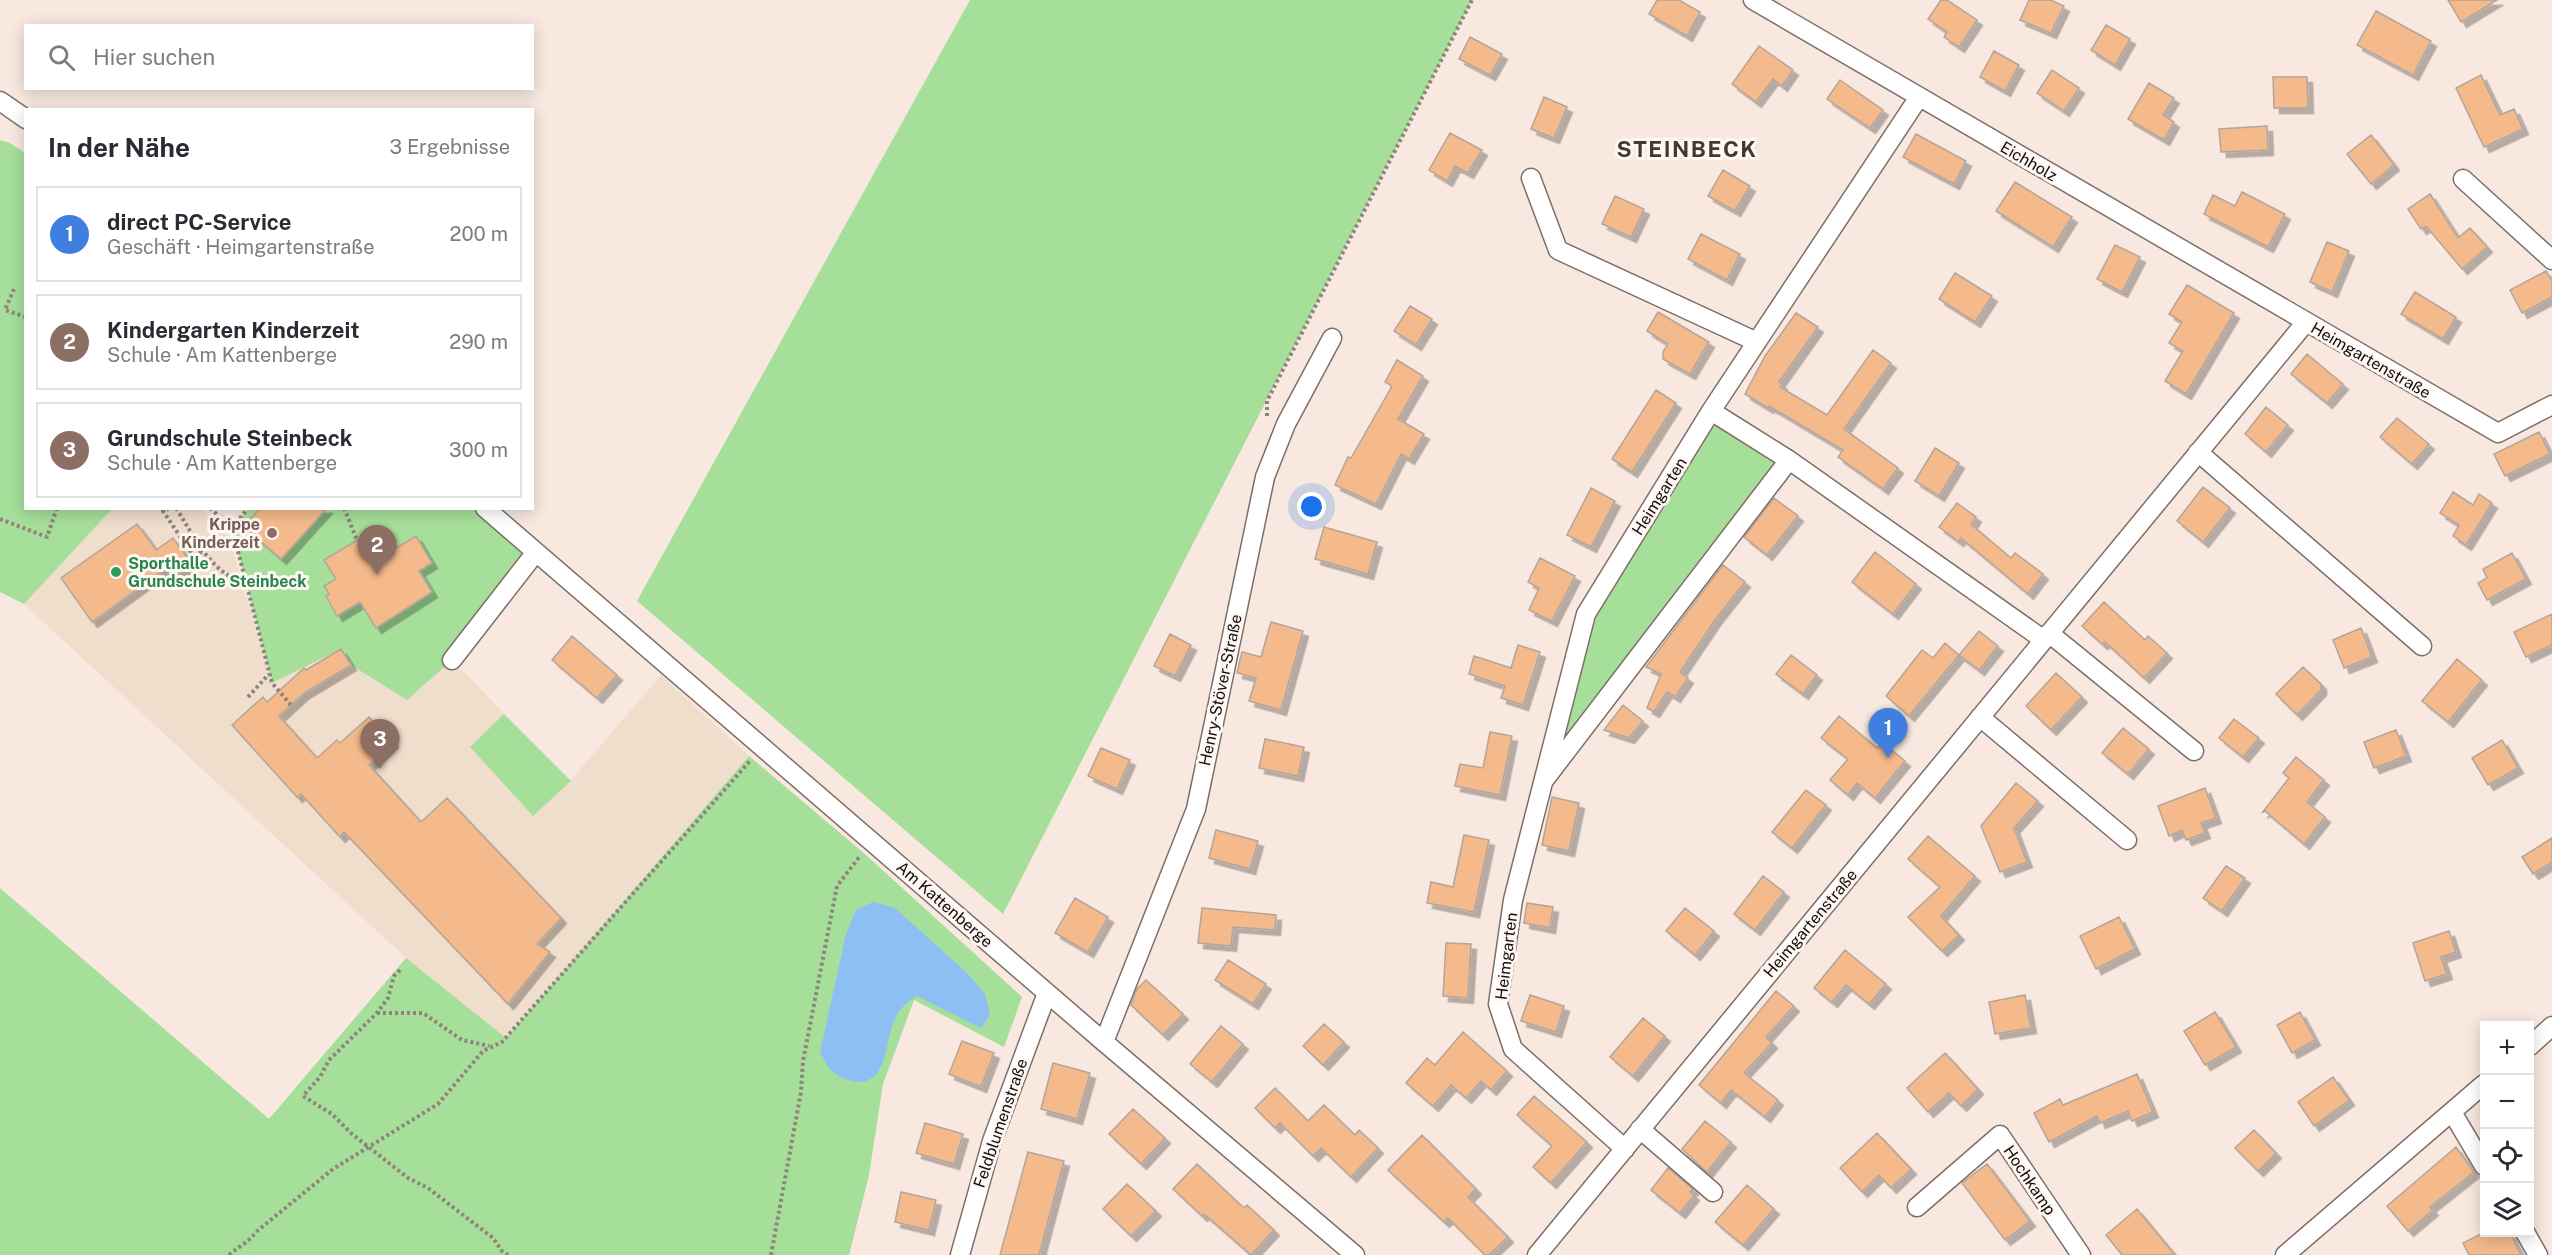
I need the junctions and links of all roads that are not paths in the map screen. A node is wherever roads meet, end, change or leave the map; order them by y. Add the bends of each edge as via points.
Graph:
1 (1753, 0) edge
2 (1919, 97) junction
3 (0, 101) edge
4 (0, 114) edge
5 (24, 119) edge
6 (24, 120) edge
7 (1531, 178) dead end
8 (2463, 179) dead end
9 (2552, 260) edge
10 (2306, 321) junction
11 (1332, 338) dead end
12 (1757, 342) junction
13 (2552, 405) edge
14 (1711, 411) junction
15 (2198, 452) junction
16 (1789, 460) junction
17 (487, 510) edge
18 (536, 552) junction
19 (2047, 637) junction
20 (2422, 646) dead end
21 (452, 660) dead end
22 (1980, 717) junction
23 (2194, 751) dead end
24 (1541, 786) junction
25 (2127, 840) dead end
26 (1047, 993) junction
27 (2552, 1026) edge
28 (1104, 1042) junction
29 (2534, 1042) edge
30 (2480, 1088) edge
31 (2452, 1112) junction
32 (1640, 1129) junction
33 (1624, 1149) junction
34 (2480, 1159) edge
35 (1713, 1192) dead end
36 (1917, 1207) dead end
37 (2527, 1237) edge
38 (960, 1255) edge
39 (1355, 1255) edge
40 (1537, 1255) edge
41 (2080, 1255) edge
42 (2285, 1255) edge
43 (2538, 1255) edge

1 - 2 street, Eichholz
2 - 10 street, Eichholz
2 - 12 street, Heimgarten
3 - 5 street
4 - 6 street
7 - 12 street via 1558,250
8 - 9 street
10 - 13 street, Heimgartenstraße via 2498,433
10 - 15 street, Heimgartenstraße
11 - 28 street, Henry-Stöver-Straße via 1286,424 1265,477 1196,809
12 - 14 street, Heimgarten
14 - 16 street
14 - 24 street, Heimgarten via 1586,614
15 - 19 street, Heimgartenstraße
15 - 20 street
16 - 19 street
16 - 24 street, Heimgarten
17 - 18 street, Am Kattenberge
18 - 21 street
18 - 26 street, Am Kattenberge
19 - 22 street, Heimgartenstraße
19 - 23 street
22 - 25 street
22 - 32 street, Heimgartenstraße
24 - 33 street, Heimgarten via 1513,900 1498,1004 1513,1049
26 - 28 street, Am Kattenberge
26 - 38 street, Feldblumenstraße via 992,1141
27 - 29 street
28 - 39 street, Am Kattenberge
30 - 31 street
31 - 34 street
31 - 42 street
32 - 33 street, Heimgartenstraße
32 - 35 street
33 - 40 street, Heimgartenstraße
36 - 41 street, Hochkamp via 2000,1135
37 - 43 street

